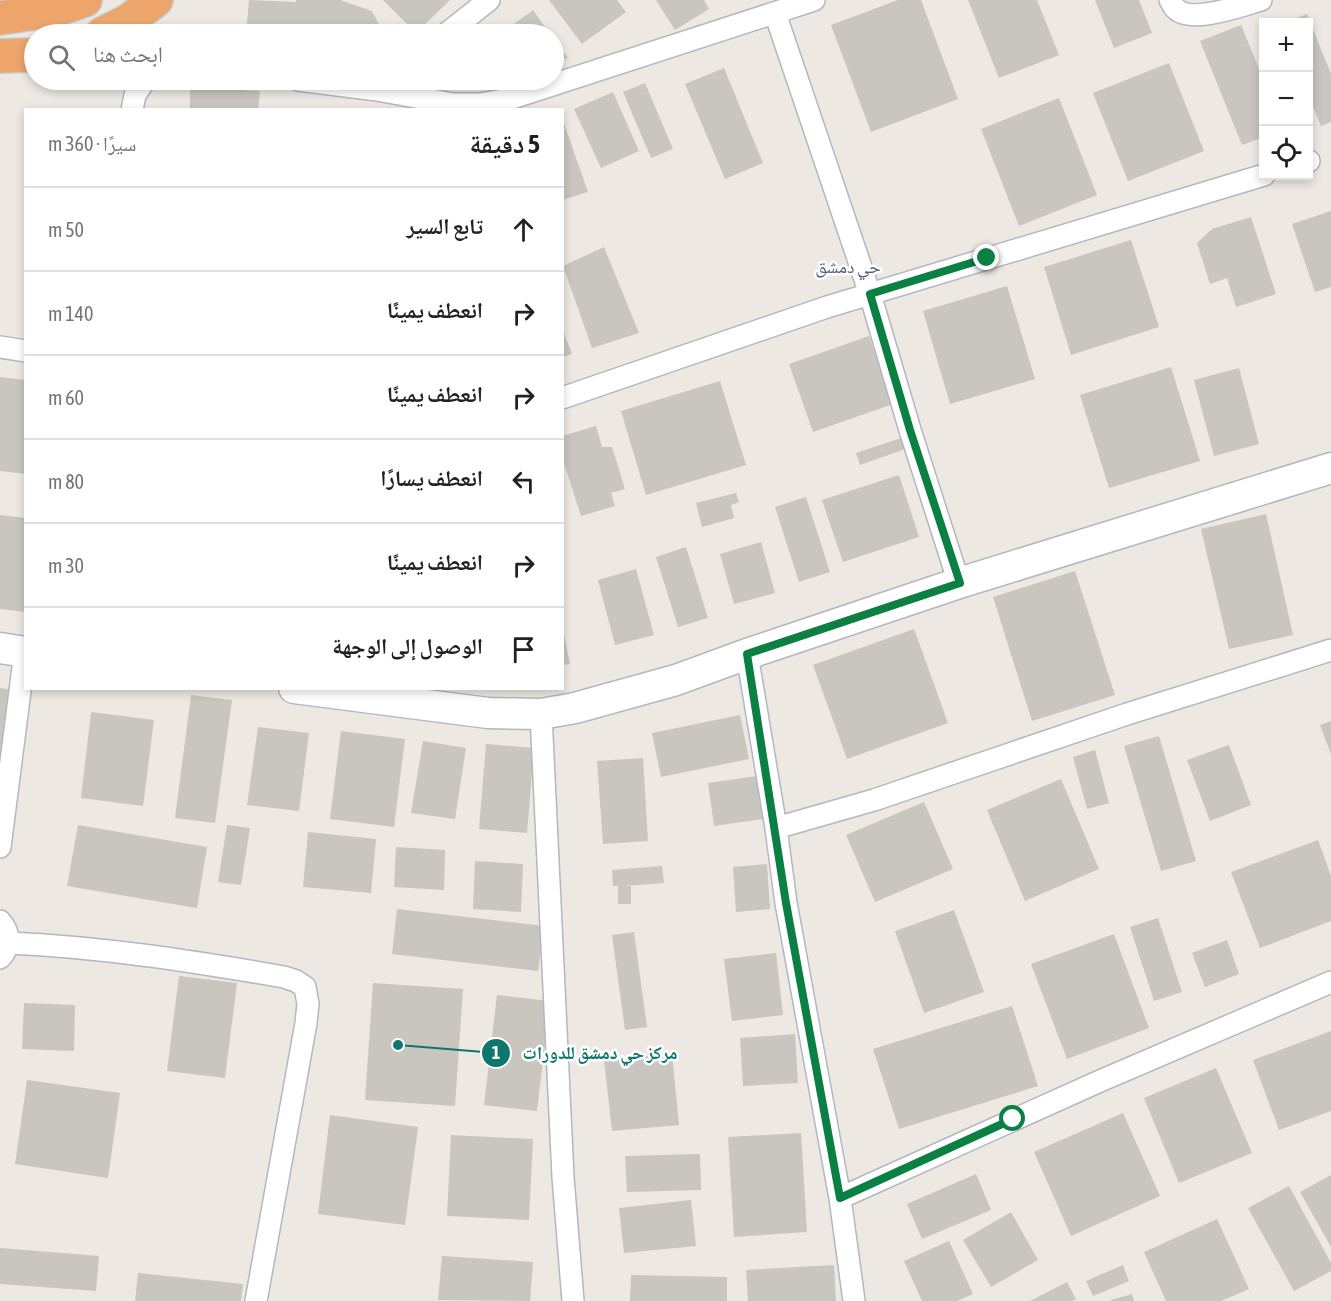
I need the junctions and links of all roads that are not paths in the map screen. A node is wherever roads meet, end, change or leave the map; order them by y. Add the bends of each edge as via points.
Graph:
1 (85, 0) edge
2 (156, 0) edge
3 (489, 0) edge
4 (814, 0) edge
5 (1170, 0) edge
6 (1262, 0) edge
7 (775, 13) junction
8 (0, 18) edge
9 (122, 24) edge
10 (459, 24) edge
11 (24, 55) edge
12 (0, 56) edge
13 (564, 81) edge
14 (138, 90) edge
15 (402, 90) edge
16 (537, 90) edge
17 (132, 108) edge
18 (1259, 177) edge
19 (870, 294) junction
20 (0, 346) edge
21 (24, 351) edge
22 (564, 397) edge
23 (1331, 468) edge
24 (960, 583) junction
25 (0, 648) edge
26 (1331, 650) edge
27 (24, 652) edge
28 (747, 654) junction
29 (24, 660) edge
30 (310, 690) edge
31 (541, 714) junction
32 (776, 828) junction
33 (0, 847) edge
34 (0, 921) edge
35 (4, 950) edge
36 (1331, 982) edge
37 (840, 1198) junction
38 (256, 1301) edge
39 (573, 1301) edge
40 (854, 1301) edge

1 - 8 highway via 55,10
2 - 9 highway
3 - 10 street
4 - 7 street
5 - 6 street via 1175,8 1191,14 1218,12
7 - 13 street
7 - 19 street
11 - 12 highway
14 - 17 street
15 - 16 street via 453,104 480,104
18 - 19 street
19 - 22 street
19 - 24 street
20 - 21 street
23 - 24 street
24 - 28 street
25 - 27 street
26 - 32 street via 874,800
28 - 31 street via 676,680
28 - 32 street
29 - 33 street
30 - 31 street via 488,713
31 - 39 street via 563,1177
32 - 37 street
34 - 35 street via 9,937
35 - 38 street via 93,948 142,954 284,977 305,987 306,1023
36 - 37 street
37 - 40 street

